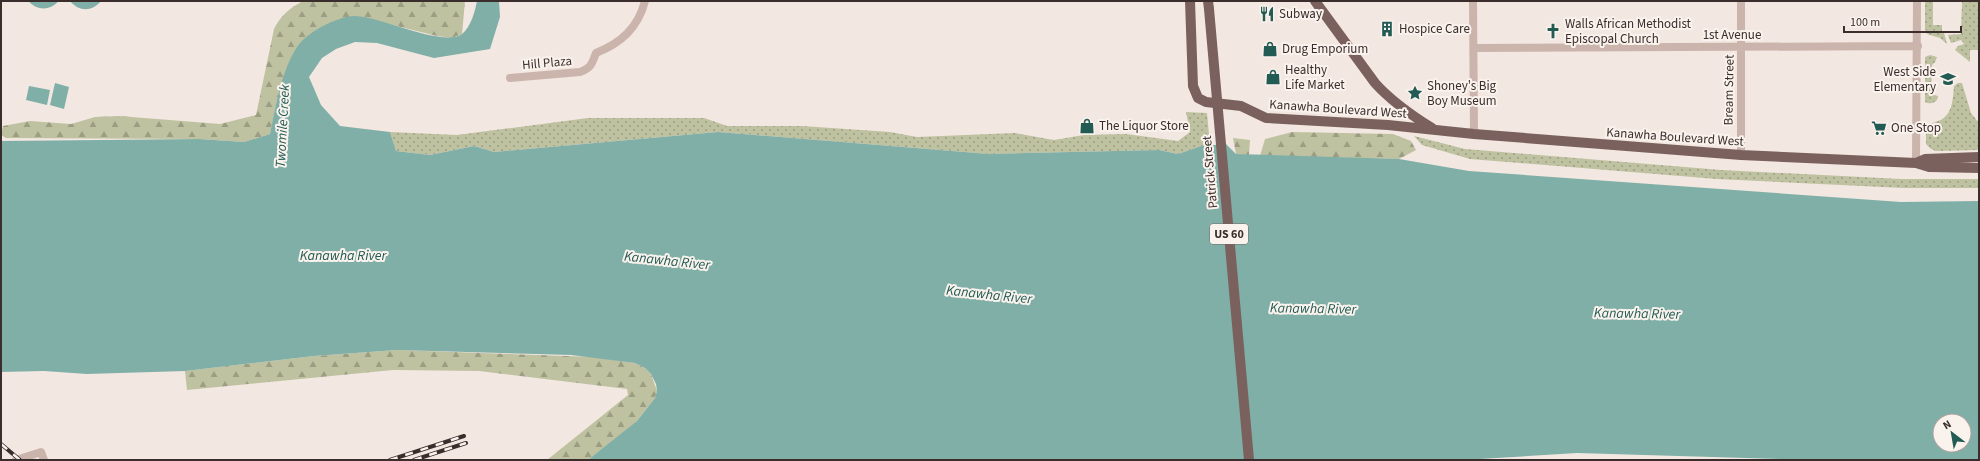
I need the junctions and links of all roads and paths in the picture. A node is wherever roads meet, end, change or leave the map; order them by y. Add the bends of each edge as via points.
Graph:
1 (644, 1) edge
2 (1190, 1) edge
3 (1315, 1) edge
4 (1473, 1) edge
5 (1741, 1) edge
6 (1917, 1) edge
7 (1208, 5) edge
8 (1918, 46) junction
9 (1742, 47) junction
10 (1474, 48) junction
11 (510, 78) dead end
12 (1403, 109) junction
13 (1388, 125) junction
14 (1432, 128) junction
15 (1474, 134) junction
16 (1741, 155) junction
17 (1979, 158) edge
18 (1916, 163) junction
19 (1979, 168) edge
20 (16, 460) edge
21 (44, 460) edge
22 (1249, 460) edge

1 - 11 street, Hill Plaza via 642,11 621,40 596,53 587,70
2 - 13 main road, Kanawha Boulevard West via 1193,86 1198,98 1206,102 1241,106 1273,119
3 - 12 main road, Kanawha Boulevard West via 1375,83
4 - 10 street
5 - 9 street, Bream Street
6 - 8 street
7 - 22 main road, Patrick Street / US 60, bridge
8 - 9 street, 1st Avenue
8 - 18 street
9 - 10 street, 1st Avenue
9 - 16 street, Bream Street
10 - 15 street
12 - 13 main road via 1402,120
12 - 14 main road, Kanawha Boulevard West
13 - 14 main road, Kanawha Boulevard West
14 - 15 main road, Kanawha Boulevard West
15 - 16 main road, Kanawha Boulevard West
16 - 18 main road, Kanawha Boulevard West
17 - 18 main road, Kanawha Boulevard West via 1925,159
18 - 19 main road, Kanawha Boulevard West via 1929,167
20 - 21 street via 41,452

